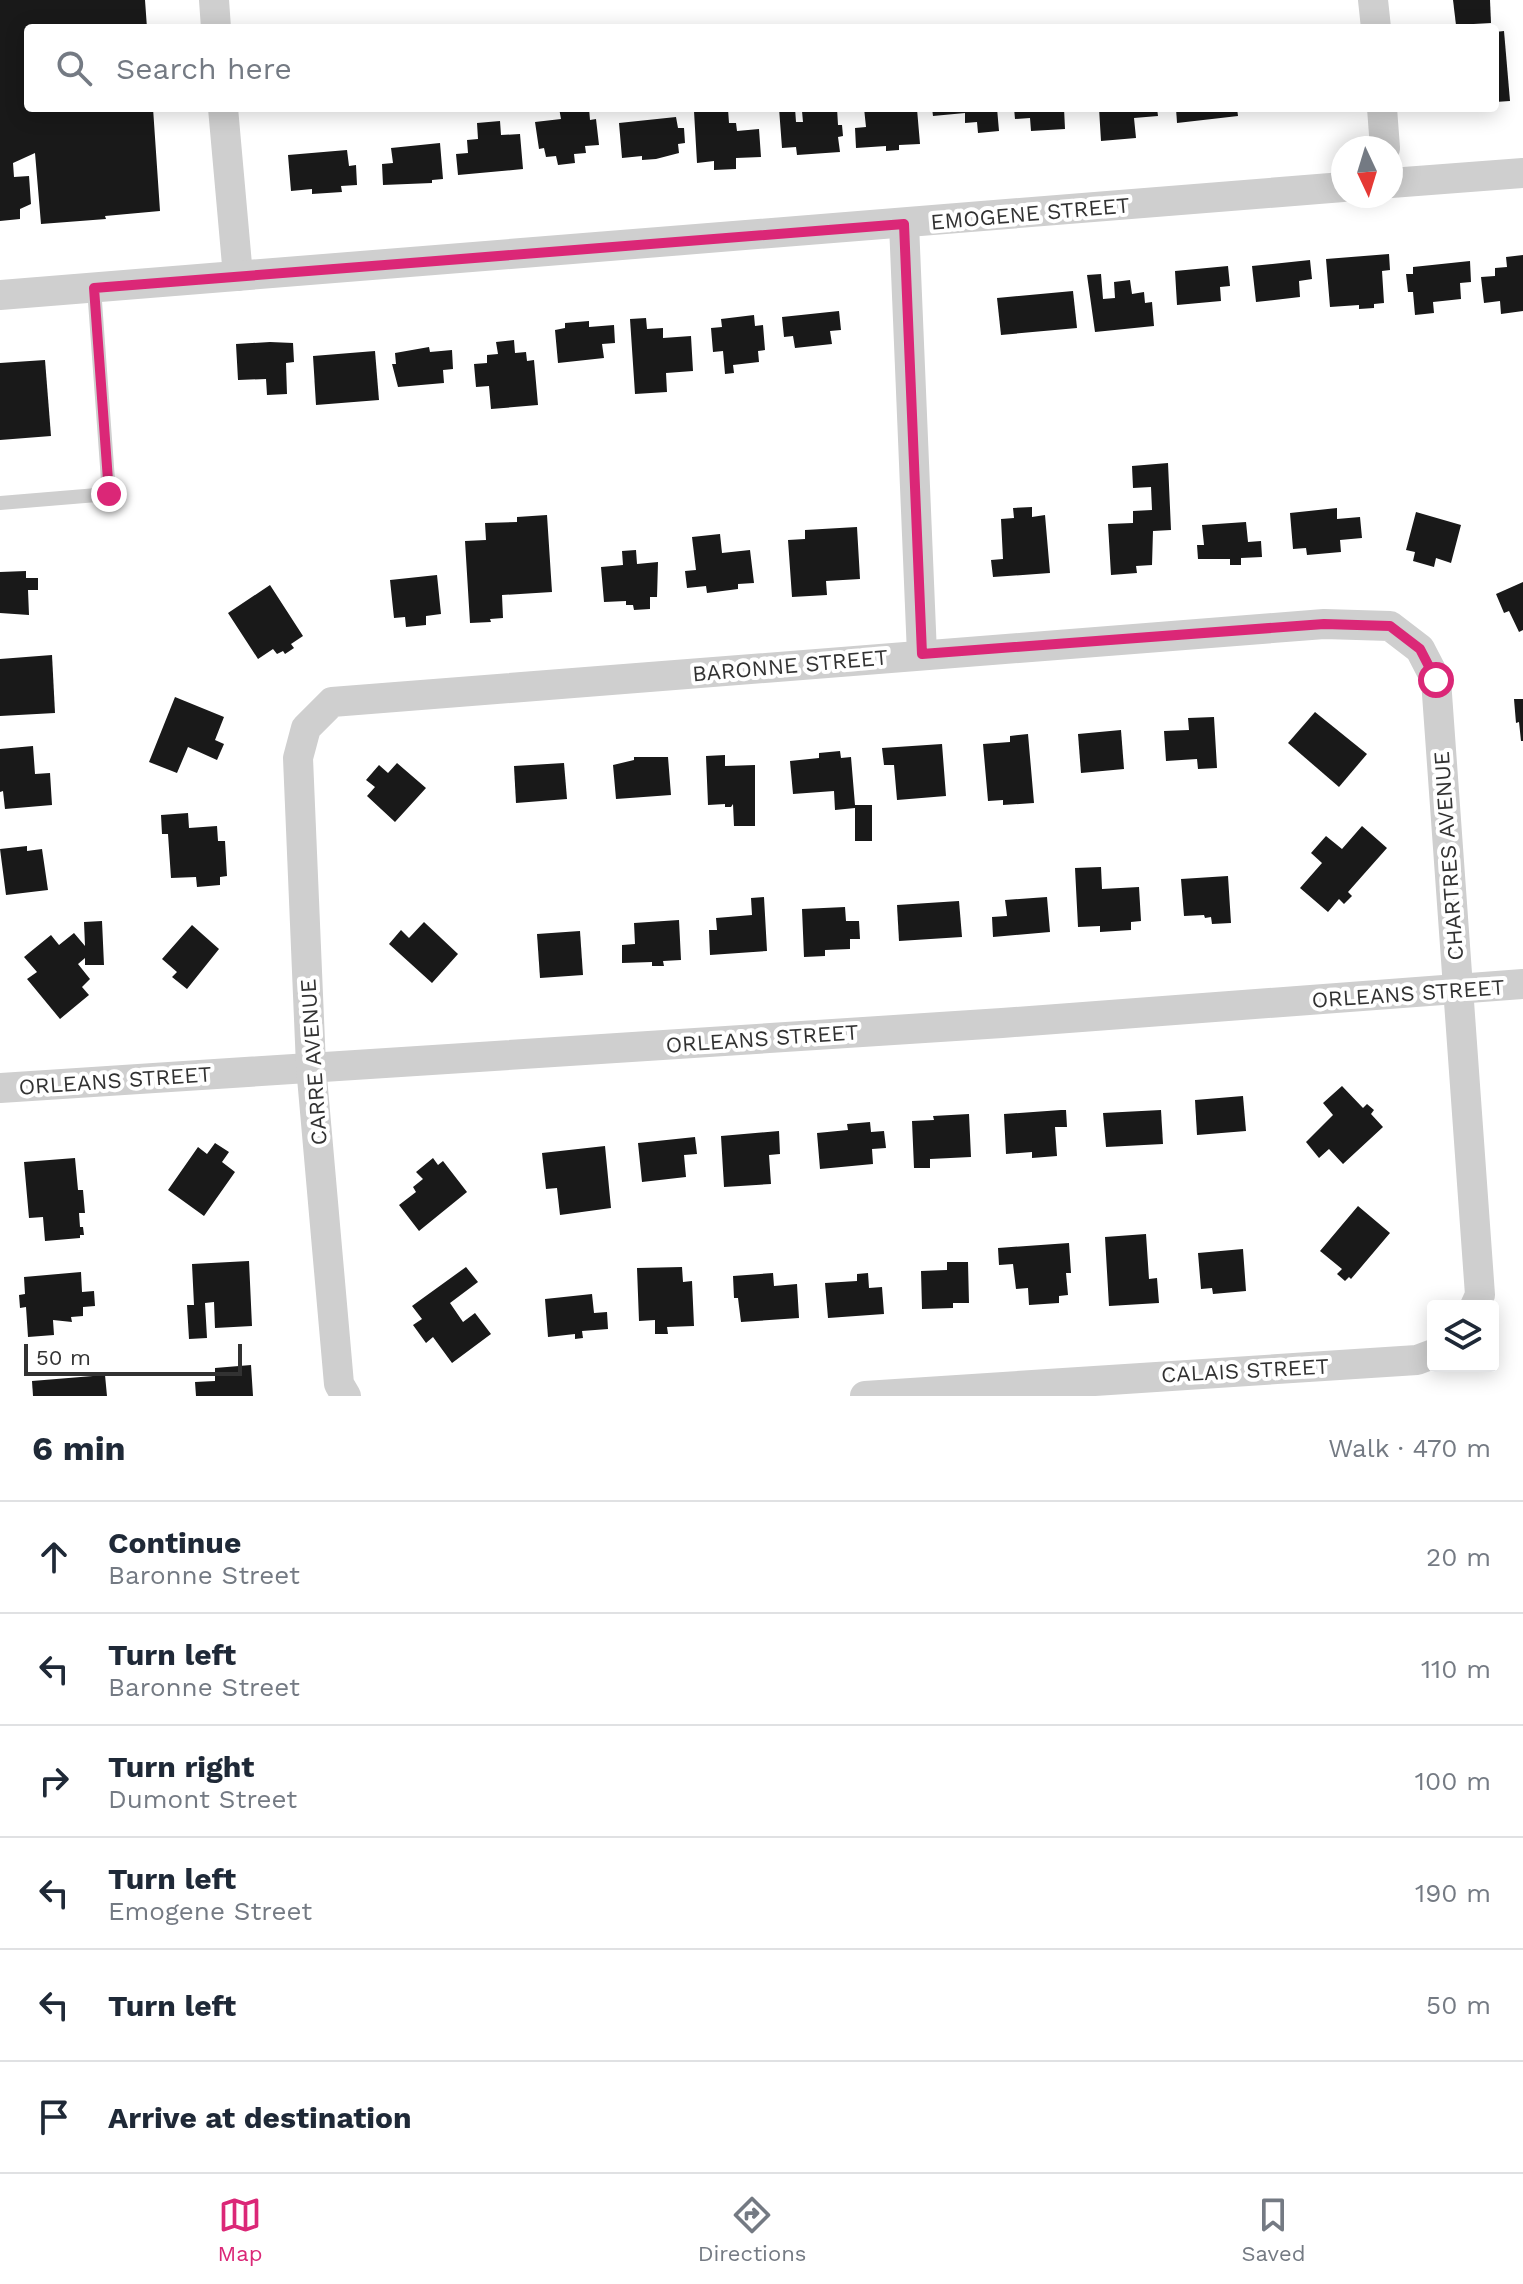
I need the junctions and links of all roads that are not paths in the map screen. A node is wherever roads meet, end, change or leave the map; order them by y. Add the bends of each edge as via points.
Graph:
1 (214, 0) edge
2 (1373, 0) edge
3 (216, 24) edge
4 (1376, 24) edge
5 (223, 112) edge
6 (1382, 112) edge
7 (1384, 136) edge
8 (1523, 173) edge
9 (1403, 182) edge
10 (1331, 188) edge
11 (904, 224) junction
12 (238, 276) junction
13 (94, 288) junction
14 (0, 295) edge
15 (0, 503) edge
16 (1420, 649) joint
17 (922, 654) junction
18 (306, 728) joint
19 (1523, 984) edge
20 (1457, 989) junction
21 (311, 1066) junction
22 (0, 1088) edge
23 (1478, 1300) edge
24 (1427, 1356) edge
25 (346, 1396) edge
26 (865, 1396) edge

1 - 3 street
2 - 4 street
5 - 12 street
6 - 7 street
8 - 9 street
10 - 11 street, EMOGENE STREET
11 - 12 street, EMOGENE STREET
11 - 17 street
12 - 13 street, EMOGENE STREET
13 - 14 street, EMOGENE STREET
13 - 15 lane via 109,494
16 - 17 street, BARONNE STREET via 1390,626 1324,624
16 - 20 street, CHARTRES AVENUE via 1436,680
17 - 18 street, BARONNE STREET via 332,702
18 - 21 street, CARRE AVENUE via 298,758
19 - 20 street, ORLEANS STREET
20 - 21 street, ORLEANS STREET
20 - 23 street, CHARTRES AVENUE
21 - 22 street, ORLEANS STREET
21 - 25 street, CARRE AVENUE via 339,1384
24 - 26 street, CALAIS STREET

